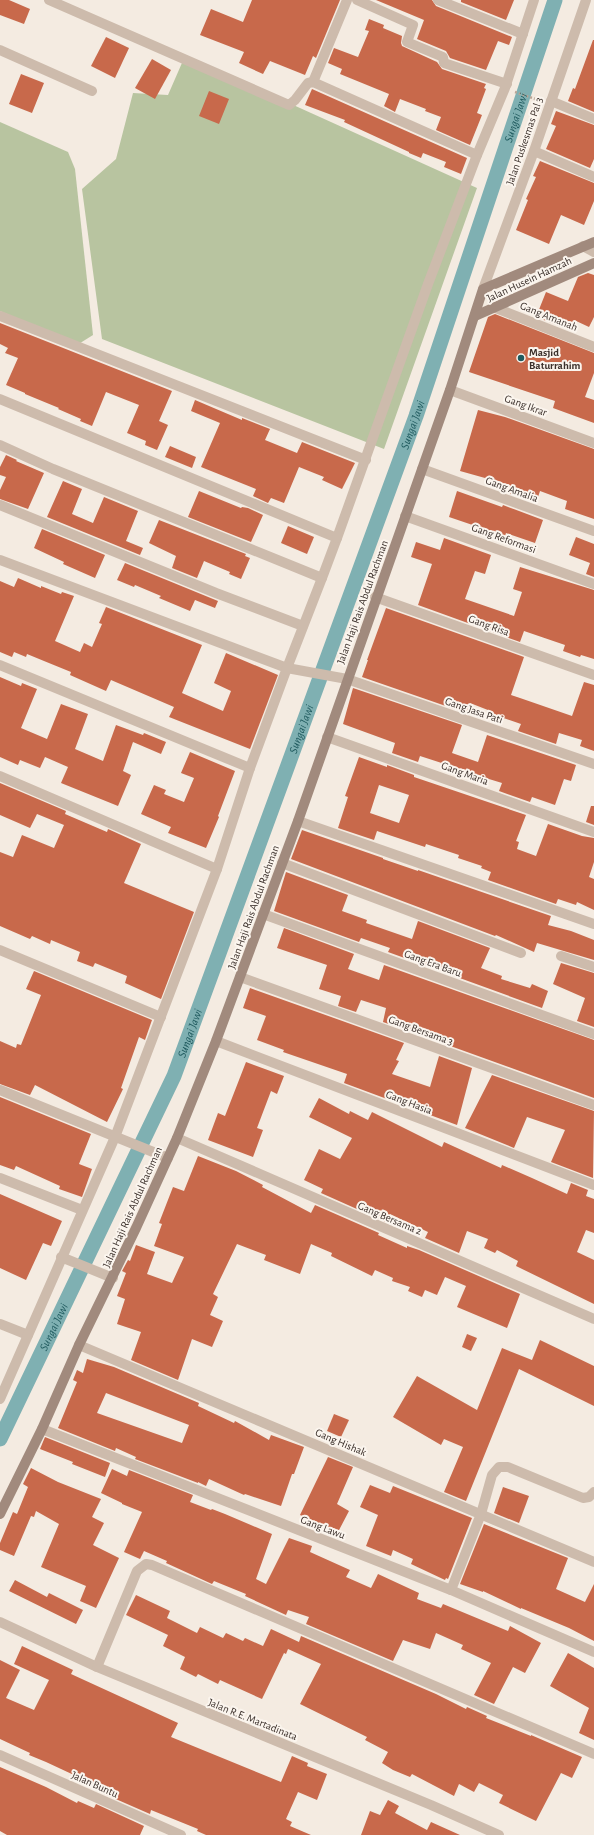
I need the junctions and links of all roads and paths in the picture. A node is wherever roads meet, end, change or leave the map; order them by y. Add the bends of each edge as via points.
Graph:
1 (49, 0) edge
2 (347, 0) edge
3 (357, 0) edge
4 (438, 0) edge
5 (534, 0) edge
6 (586, 0) edge
7 (523, 34) junction
8 (0, 50) edge
9 (313, 82) junction
10 (507, 84) junction
11 (92, 91) dead end
12 (514, 92) dead end
13 (546, 101) junction
14 (594, 119) edge
15 (534, 151) junction
16 (477, 155) junction
17 (594, 177) edge
18 (594, 242) edge
19 (583, 246) junction
20 (594, 252) edge
21 (594, 263) edge
22 (483, 289) junction
23 (496, 308) junction
24 (0, 316) edge
25 (475, 316) junction
26 (594, 347) edge
27 (450, 390) junction
28 (0, 399) edge
29 (594, 443) edge
30 (0, 445) edge
31 (366, 460) junction
32 (422, 470) junction
33 (0, 505) edge
34 (405, 516) junction
35 (594, 531) edge
36 (337, 538) junction
37 (0, 560) edge
38 (322, 578) junction
39 (594, 584) edge
40 (376, 597) junction
41 (303, 626) junction
42 (0, 666) edge
43 (290, 669) junction
44 (594, 675) edge
45 (347, 679) junction
46 (327, 737) junction
47 (594, 764) edge
48 (250, 768) junction
49 (0, 776) edge
50 (298, 821) junction
51 (594, 832) edge
52 (282, 863) junction
53 (217, 869) junction
54 (263, 914) junction
55 (594, 924) edge
56 (0, 950) edge
57 (521, 953) dead end
58 (562, 956) dead end
59 (594, 967) edge
60 (240, 977) junction
61 (161, 1017) junction
62 (594, 1034) edge
63 (216, 1041) junction
64 (0, 1090) edge
65 (594, 1106) edge
66 (114, 1137) junction
67 (176, 1138) junction
68 (168, 1158) junction
69 (0, 1178) edge
70 (594, 1185) edge
71 (82, 1210) junction
72 (64, 1258) junction
73 (113, 1278) junction
74 (594, 1319) edge
75 (0, 1324) edge
76 (28, 1335) junction
77 (79, 1345) junction
78 (0, 1399) edge
79 (42, 1429) junction
80 (594, 1492) edge
81 (0, 1514) edge
82 (482, 1514) junction
83 (594, 1562) edge
84 (451, 1590) junction
85 (0, 1622) edge
86 (594, 1652) edge
87 (97, 1667) junction
88 (594, 1754) edge
89 (0, 1755) edge
90 (181, 1835) edge
91 (499, 1835) edge

1 - 9 street via 289,105 308,83
2 - 9 street
3 - 10 street via 413,25 407,42 443,57 444,63
4 - 7 street
5 - 7 street
6 - 13 street, Jalan Puskesmas Pal 3
7 - 10 street
8 - 11 street
9 - 16 street
10 - 16 street
12 - 13 path
13 - 14 street
13 - 15 street, Jalan Puskesmas Pal 3
15 - 17 street
15 - 22 street, Jalan Puskesmas Pal 3
16 - 31 street
18 - 19 street, Jalan Husein Hamzah
19 - 20 street
19 - 22 street, Jalan Husein Hamzah
21 - 23 street, Jalan Husein Hamzah
22 - 25 street, Jalan Haji Rais Abdul Rachman
23 - 25 street, Jalan Husein Hamzah
23 - 26 street, Gang Amanah
24 - 31 street
25 - 27 street, Jalan Haji Rais Abdul Rachman
27 - 29 street, Gang Ikrar
27 - 32 street, Jalan Haji Rais Abdul Rachman
28 - 36 street
30 - 38 street
31 - 36 street
32 - 34 street, Jalan Haji Rais Abdul Rachman
32 - 35 street, Gang Amalia
33 - 41 street
34 - 39 street, Gang Reformasi
34 - 40 street, Jalan Haji Rais Abdul Rachman
36 - 38 street
37 - 43 street, Gang Jasa Pati
38 - 41 street
40 - 44 street, Gang Risa
40 - 45 street, Jalan Haji Rais Abdul Rachman
41 - 43 street
42 - 48 street
43 - 45 street, Gang Jasa Pati
43 - 48 street
45 - 46 street, Jalan Haji Rais Abdul Rachman
45 - 47 street, Gang Jasa Pati
46 - 50 street, Jalan Haji Rais Abdul Rachman
46 - 51 street, Gang Maria
48 - 53 street
49 - 53 street
50 - 52 street, Jalan Haji Rais Abdul Rachman
50 - 55 street
52 - 54 street, Jalan Haji Rais Abdul Rachman
52 - 57 street
53 - 61 street
54 - 60 street, Jalan Haji Rais Abdul Rachman
54 - 62 street, Gang Era Baru
56 - 61 street
58 - 59 street
60 - 63 street, Jalan Haji Rais Abdul Rachman
60 - 65 street, Gang Bersama 3
61 - 66 street
63 - 67 street, Jalan Haji Rais Abdul Rachman
63 - 70 street, Gang Hasia
64 - 66 street
66 - 68 street
66 - 71 street
67 - 68 street, Jalan Haji Rais Abdul Rachman
67 - 74 street, Gang Bersama 2
68 - 73 street, Jalan Haji Rais Abdul Rachman
69 - 71 street
71 - 72 street
72 - 73 street
72 - 76 street
73 - 77 street, Jalan Haji Rais Abdul Rachman
75 - 76 street
76 - 78 street
77 - 79 street, Jalan Haji Rais Abdul Rachman
77 - 82 street, Gang Hishak
79 - 81 street, Jalan Haji Rais Abdul Rachman
79 - 84 street, Gang Lawu
80 - 82 street via 583,1498 508,1467 499,1467 492,1475
82 - 83 street, Gang Hishak
82 - 84 street
84 - 86 street, Gang Lawu
85 - 87 street, Jalan R.E. Martadinata
87 - 88 street via 137,1571 146,1564 152,1564
87 - 91 street, Jalan R.E. Martadinata via 431,1804
89 - 90 street, Jalan Buntu

